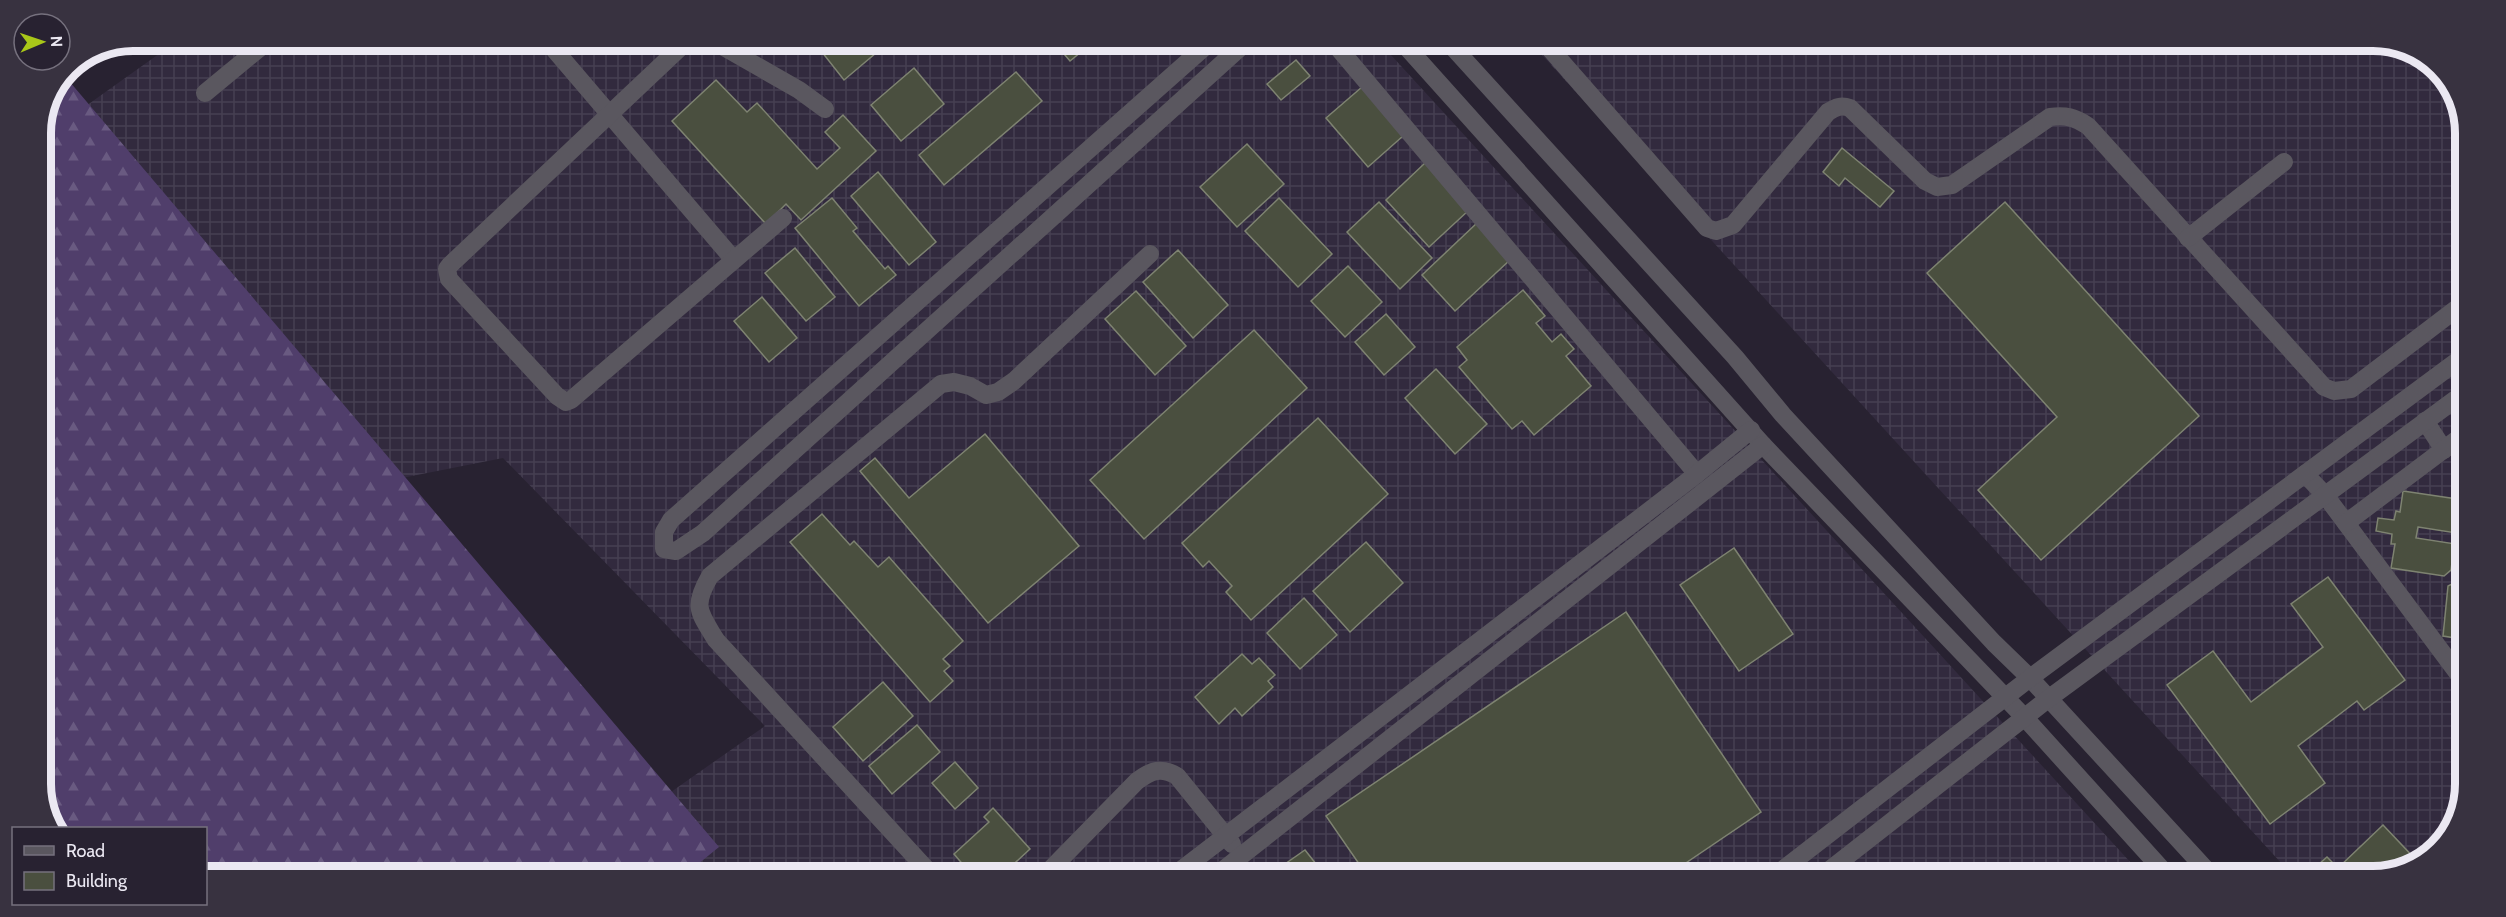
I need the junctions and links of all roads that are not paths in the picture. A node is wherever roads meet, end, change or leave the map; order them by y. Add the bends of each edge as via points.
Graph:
1 (256, 51) edge
2 (555, 51) edge
3 (676, 51) edge
4 (731, 51) edge
5 (1200, 51) edge
6 (1236, 51) edge
7 (1341, 51) edge
8 (1410, 51) edge
9 (1456, 51) edge
10 (1551, 51) edge
11 (205, 93) dead end
12 (825, 109) dead end
13 (608, 115) junction
14 (2284, 162) dead end
15 (783, 218) dead end
16 (2188, 238) junction
17 (1150, 254) dead end
18 (734, 260) junction
19 (2455, 310) edge
20 (2455, 363) edge
21 (2455, 399) edge
22 (2425, 421) junction
23 (1751, 430) junction
24 (2455, 441) edge
25 (1763, 445) junction
26 (2444, 450) junction
27 (1697, 474) junction
28 (2305, 474) junction
29 (2325, 495) junction
30 (2346, 523) junction
31 (2455, 671) edge
32 (2030, 678) junction
33 (2005, 697) junction
34 (2048, 699) junction
35 (2026, 719) junction
36 (1225, 836) junction
37 (1241, 855) junction
38 (924, 866) edge
39 (1054, 866) edge
40 (1186, 866) edge
41 (1228, 866) edge
42 (1788, 866) edge
43 (1835, 866) edge
44 (2159, 866) edge
45 (2203, 866) edge

1 - 11 street
2 - 13 street
3 - 13 street
4 - 12 street
5 - 6 street via 671,520 664,532 664,549 676,550 703,534
7 - 27 street
8 - 23 street
9 - 32 street via 1735,357 1783,415
10 - 16 street via 1707,228 1716,231 1733,225 1828,112 1843,106 1858,114 1925,181 1937,187 1952,185 2050,117 2074,117 2088,126
13 - 18 street
13 - 18 street via 450,265 449,279 566,402
14 - 16 street
15 - 18 street
16 - 19 street via 2324,387 2334,391 2351,389
17 - 38 street via 998,392 986,395 954,382 941,384 710,576 699,595 699,613 716,640
20 - 28 street
21 - 22 street
22 - 26 street
22 - 29 street
23 - 25 street
23 - 27 street
24 - 26 street
25 - 33 street
25 - 37 street
26 - 30 street
27 - 36 street
28 - 29 street
28 - 32 street
29 - 30 street
29 - 34 street
30 - 31 street
32 - 33 street
32 - 34 street
33 - 35 street
33 - 42 street
34 - 35 street
34 - 45 street
35 - 43 street
35 - 44 street
36 - 37 street
36 - 39 street via 1177,776 1165,770 1150,771
36 - 40 street
37 - 41 street

